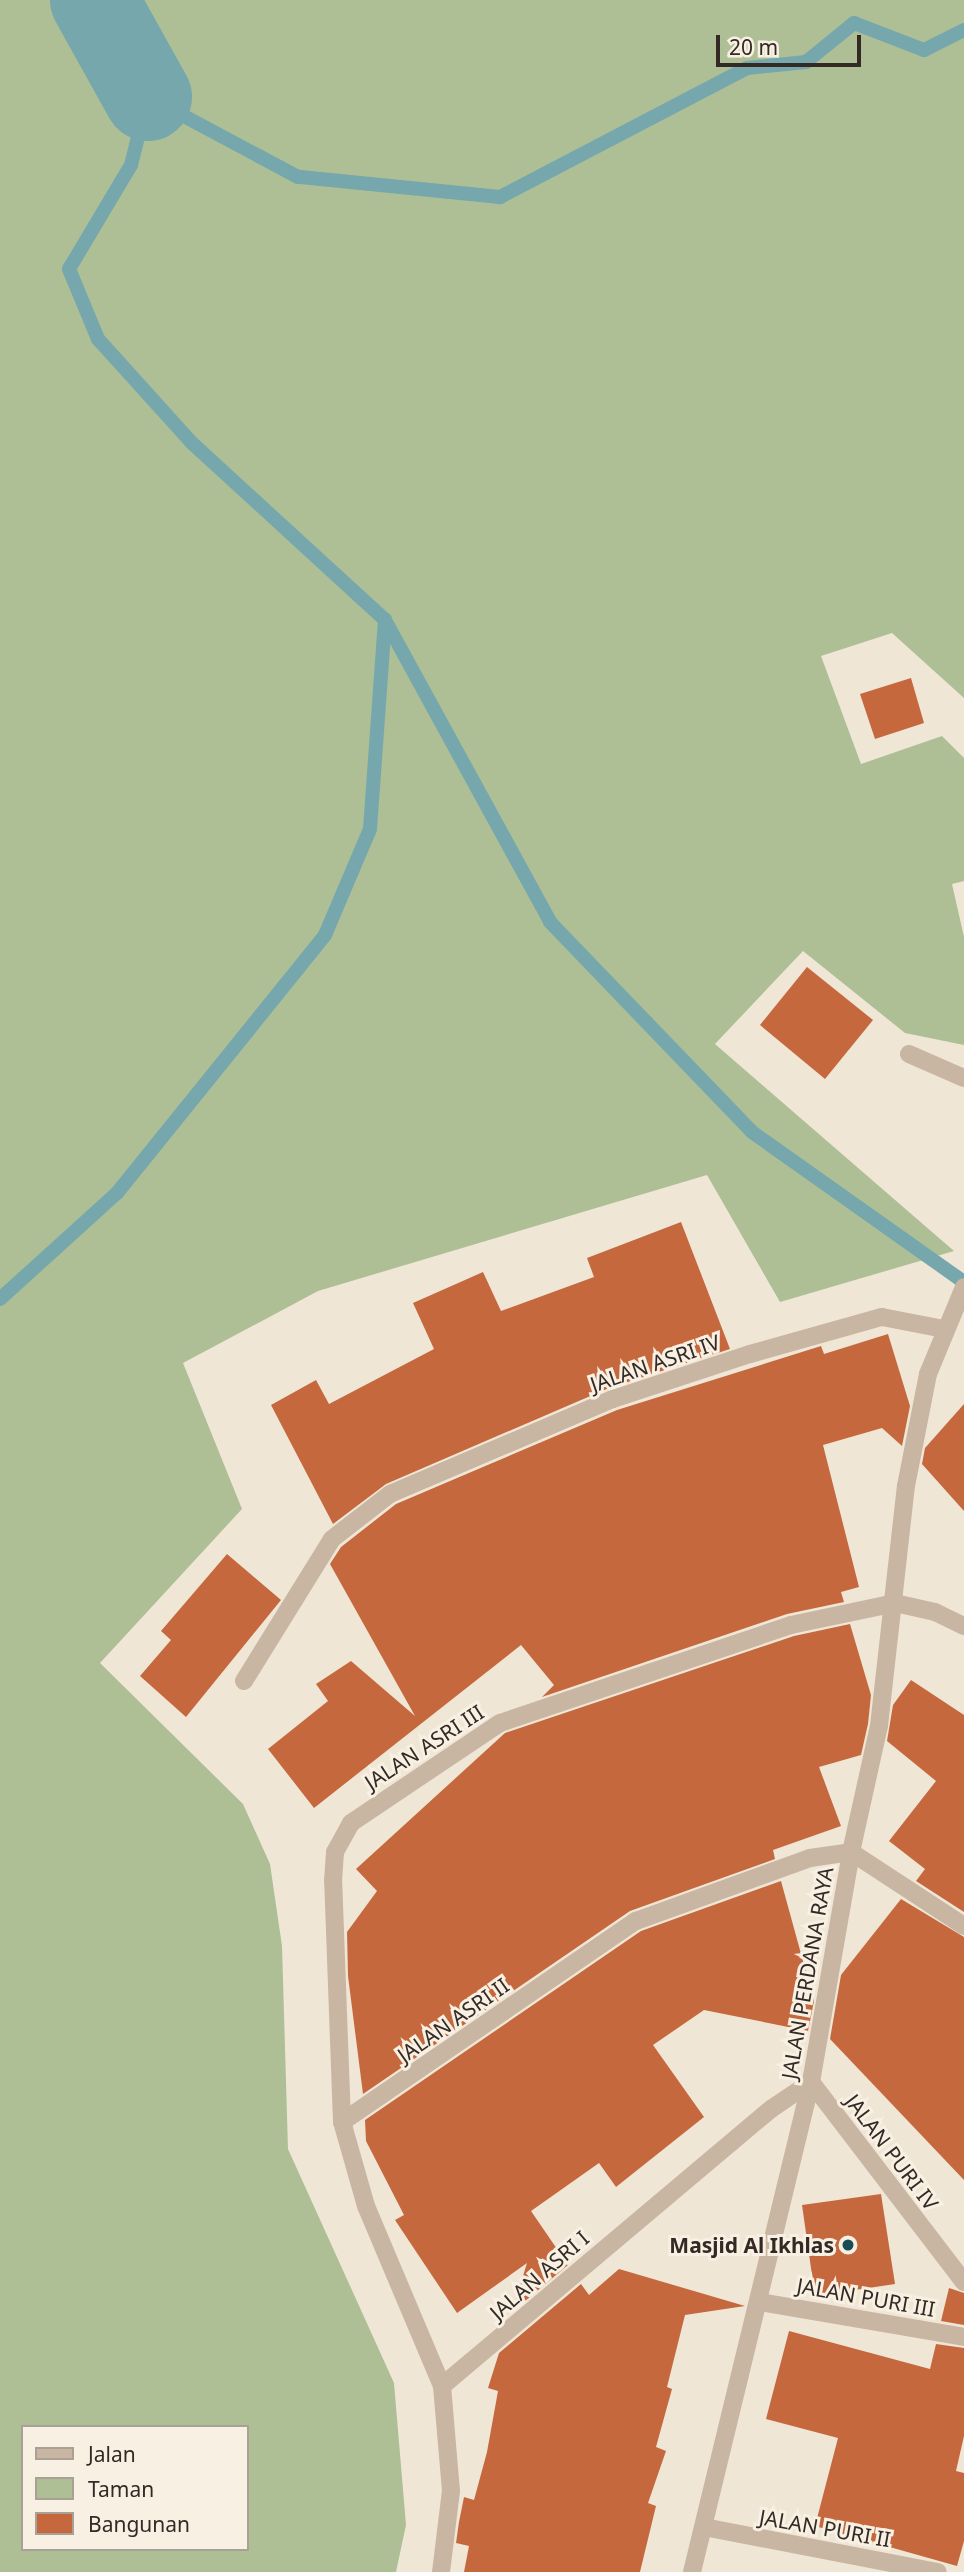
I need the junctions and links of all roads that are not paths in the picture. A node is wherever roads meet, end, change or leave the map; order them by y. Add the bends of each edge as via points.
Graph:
1 (909, 1054) dead end
2 (964, 1078) edge
3 (960, 1300) edge
4 (944, 1329) junction
5 (895, 1603) junction
6 (964, 1626) edge
7 (244, 1681) dead end
8 (851, 1852) junction
9 (964, 1926) edge
10 (811, 2082) junction
11 (342, 2122) junction
12 (964, 2282) edge
13 (760, 2302) junction
14 (964, 2337) edge
15 (442, 2386) junction
16 (704, 2527) junction
17 (441, 2572) edge
18 (692, 2572) edge
19 (938, 2572) edge

1 - 2 street
3 - 4 street, JALAN PERDANA RAYA
4 - 5 street, JALAN PERDANA RAYA via 928,1374 906,1486
4 - 7 street, JALAN ASRI IV via 882,1317 750,1354 612,1399 390,1494 327,1546
5 - 6 street via 935,1612
5 - 8 street, JALAN PERDANA RAYA via 879,1726
5 - 11 street, JALAN ASRI III via 791,1625 500,1723 351,1824 335,1852 333,1881
8 - 9 street
8 - 10 street, JALAN PERDANA RAYA
8 - 11 street, JALAN ASRI II via 810,1858 636,1921
10 - 12 street, JALAN PURI IV
10 - 13 street, JALAN PERDANA RAYA
10 - 15 street, JALAN ASRI I via 771,2109
11 - 15 street via 366,2206
13 - 14 street, JALAN PURI III
13 - 16 street, JALAN PERDANA RAYA
15 - 17 street via 451,2491
16 - 18 street, JALAN PERDANA RAYA
16 - 19 street, JALAN PURI II

